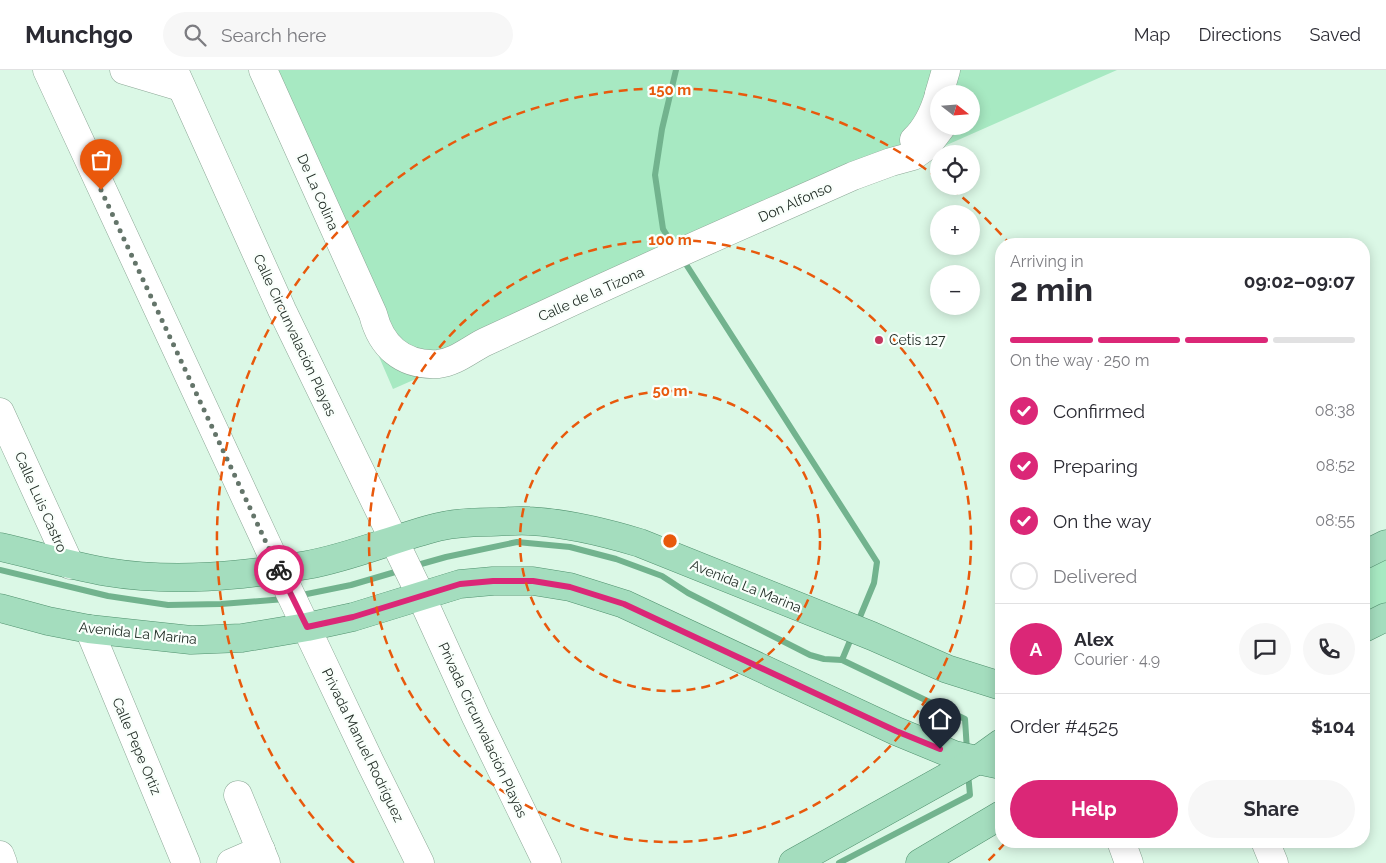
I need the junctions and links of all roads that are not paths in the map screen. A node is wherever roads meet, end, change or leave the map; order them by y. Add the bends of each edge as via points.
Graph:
1 (47, 70) edge
2 (124, 70) edge
3 (263, 70) edge
4 (946, 70) edge
5 (961, 70) edge
6 (177, 78) edge
7 (942, 85) edge
8 (957, 85) edge
9 (930, 120) edge
10 (935, 135) edge
11 (891, 162) junction
12 (699, 245) joint
13 (373, 314) joint
14 (0, 412) edge
15 (393, 540) junction
16 (1386, 544) edge
17 (0, 547) edge
18 (1370, 552) edge
19 (70, 565) junction
20 (278, 568) junction
21 (421, 596) junction
22 (0, 608) edge
23 (1386, 618) edge
24 (1370, 625) edge
25 (307, 627) junction
26 (89, 629) junction
27 (995, 684) edge
28 (995, 749) edge
29 (979, 765) edge
30 (238, 795) dead end
31 (990, 822) edge
32 (1124, 848) edge
33 (1268, 848) edge
34 (0, 855) edge
35 (264, 857) edge
36 (925, 860) edge
37 (3, 863) edge
38 (186, 863) edge
39 (231, 863) edge
40 (420, 863) edge
41 (547, 863) edge
42 (793, 863) edge
43 (1129, 863) edge
44 (1274, 863) edge

1 - 20 street
2 - 6 street
3 - 13 street, De La Colina
4 - 7 street, Don Alfonso
5 - 8 street
6 - 15 street, Calle Circunvalación Playas via 282,310
9 - 11 street, Don Alfonso
10 - 11 street, Don Alfonso via 913,156
11 - 12 street, Don Alfonso
12 - 13 street, Calle de la Tizona via 483,343 425,351 397,337
14 - 19 street, Calle Luis Castro
15 - 20 main road, Avenida La Marina via 308,564
15 - 21 street, Calle Circunvalación Playas
15 - 27 main road, Avenida La Marina via 439,527 474,522 529,521 605,532 686,561 947,669
16 - 18 main road
17 - 19 main road, Avenida La Marina
19 - 20 main road, Avenida La Marina via 152,577 201,577
20 - 25 street
21 - 25 main road, Avenida La Marina
21 - 29 main road, Avenida La Marina via 460,584 493,581 533,581 570,587 624,604 896,731
21 - 41 street, Privada Circunvalación Playas
22 - 26 main road, Avenida La Marina
23 - 24 main road
25 - 26 main road, Avenida La Marina via 242,638 191,640
25 - 40 street, Privada Manuel Rodríguez
26 - 38 street, Calle Pepe Ortiz
28 - 29 main road
29 - 42 main road via 916,794
30 - 35 street
31 - 36 main road
32 - 43 street
33 - 44 street
34 - 37 street
35 - 39 street

